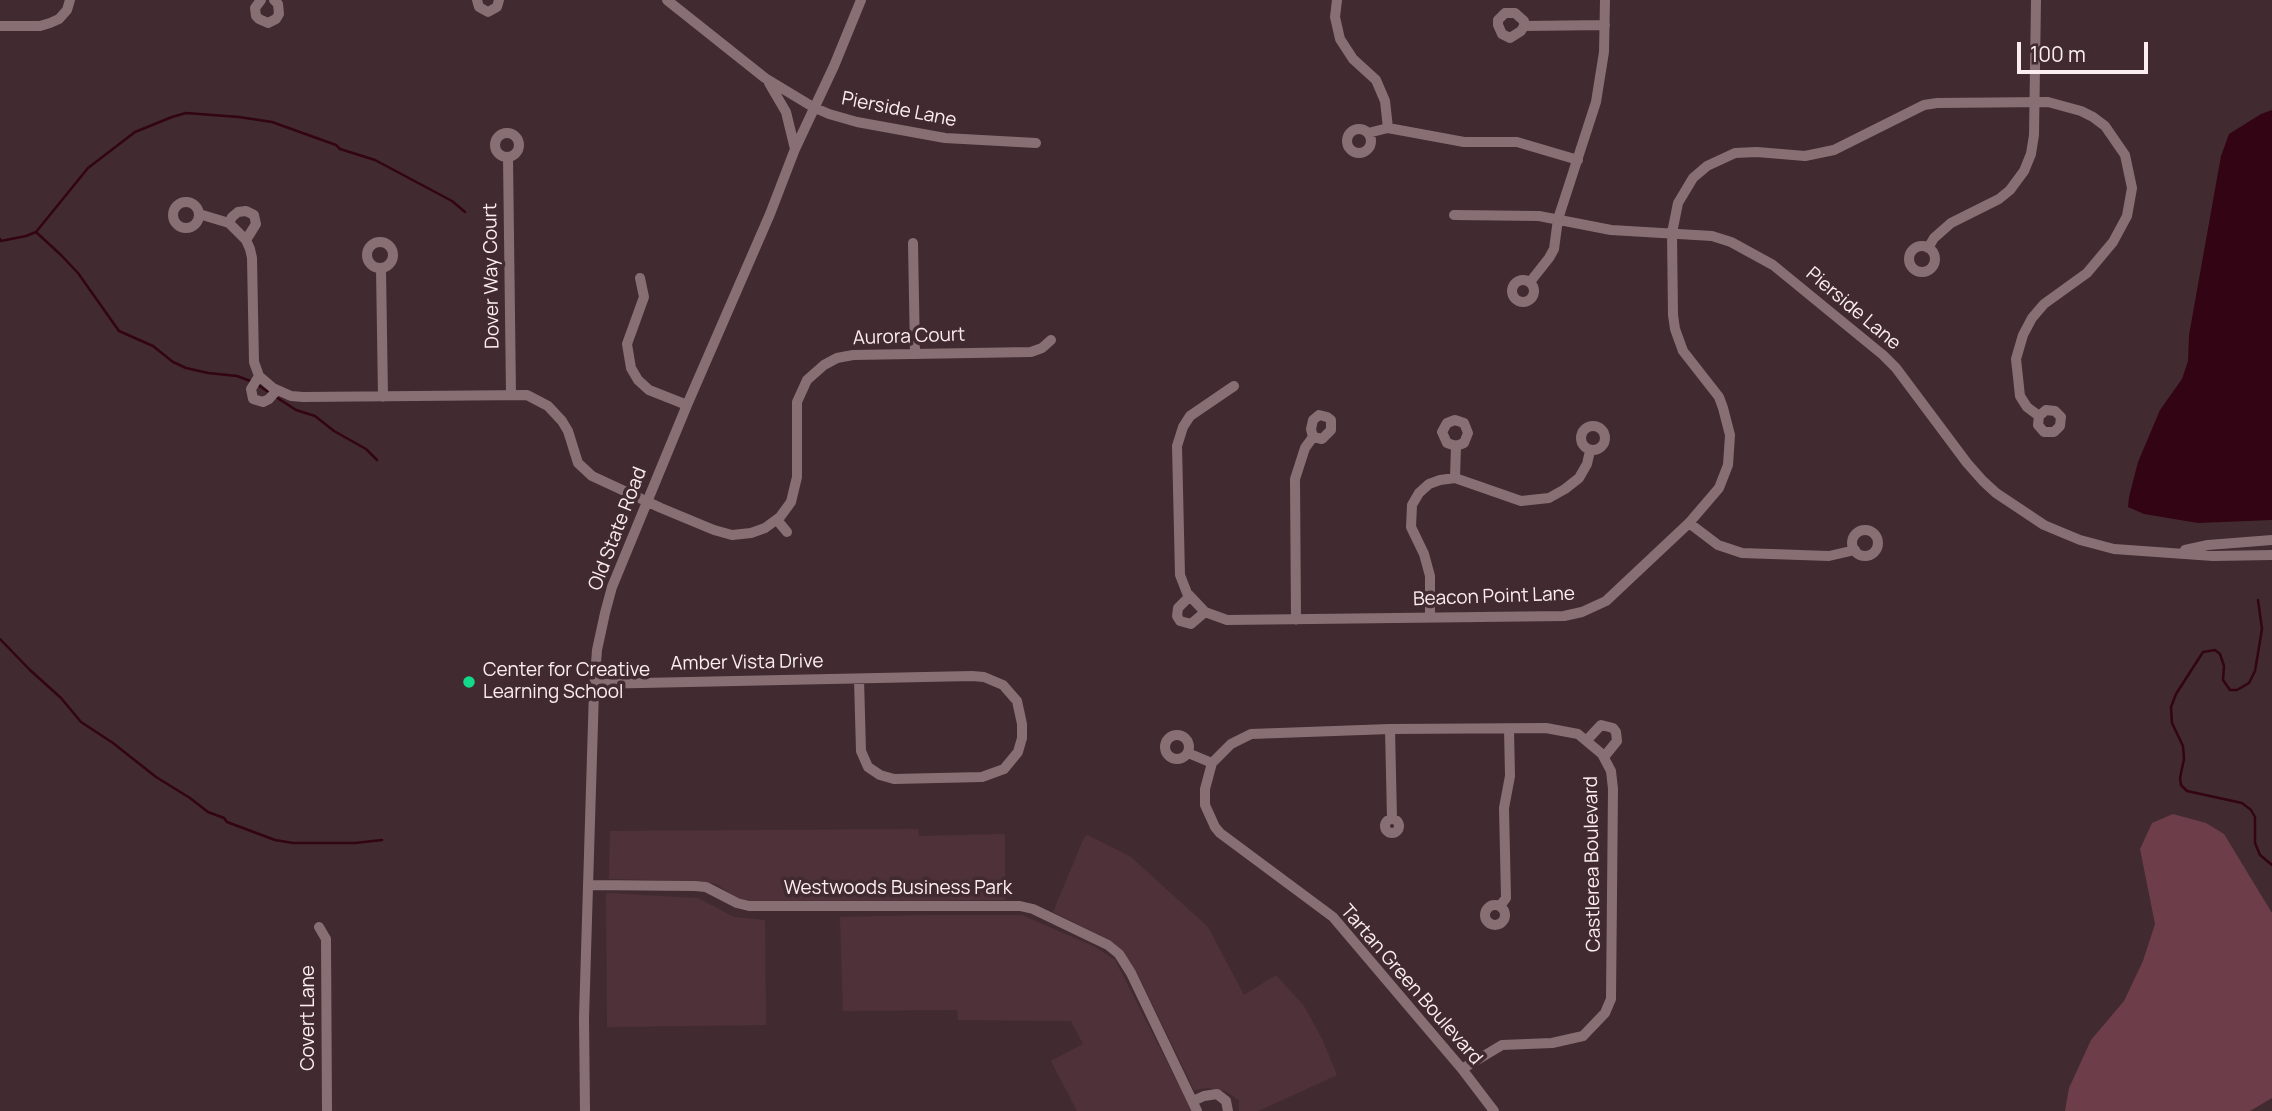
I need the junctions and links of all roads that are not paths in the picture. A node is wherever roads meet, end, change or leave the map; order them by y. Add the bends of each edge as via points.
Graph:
1 (70, 0) edge
2 (261, 0) edge
3 (274, 0) edge
4 (477, 0) edge
5 (499, 0) edge
6 (667, 0) edge
7 (861, 0) edge
8 (1337, 0) edge
9 (1605, 0) edge
10 (2036, 0) edge
11 (1605, 25) junction
12 (0, 26) edge
13 (1524, 26) dead end
14 (765, 78) junction
15 (2034, 102) junction
16 (813, 107) junction
17 (1388, 128) junction
18 (1368, 133) dead end
19 (1036, 143) dead end
20 (795, 149) junction
21 (508, 156) dead end
22 (1578, 160) junction
23 (199, 214) dead end
24 (1454, 215) dead end
25 (1558, 219) junction
26 (229, 223) junction
27 (1672, 233) junction
28 (246, 240) junction
29 (913, 243) dead end
30 (1928, 248) dead end
31 (381, 268) dead end
32 (640, 278) dead end
33 (1530, 282) dead end
34 (1051, 340) dead end
35 (915, 354) junction
36 (259, 376) junction
37 (1234, 386) dead end
38 (277, 390) junction
39 (511, 394) junction
40 (383, 397) junction
41 (687, 405) junction
42 (2039, 416) dead end
43 (1313, 437) dead end
44 (1456, 446) dead end
45 (1590, 450) dead end
46 (1455, 478) junction
47 (646, 502) junction
48 (777, 520) junction
49 (1689, 523) junction
50 (787, 532) dead end
51 (2272, 540) edge
52 (1855, 550) dead end
53 (2168, 554) junction
54 (2272, 555) edge
55 (1189, 596) junction
56 (1205, 612) junction
57 (1430, 618) junction
58 (1296, 620) junction
59 (859, 679) junction
60 (594, 684) junction
61 (1390, 729) junction
62 (1509, 729) junction
63 (1587, 740) junction
64 (1188, 752) dead end
65 (1604, 757) junction
66 (1212, 763) junction
67 (1392, 819) dead end
68 (588, 885) junction
69 (1500, 906) dead end
70 (319, 927) dead end
71 (1462, 1069) junction
72 (1195, 1106) edge
73 (327, 1111) edge
74 (585, 1111) edge
75 (1228, 1111) edge
76 (1494, 1111) edge

1 - 12 street via 60,19 50,23
2 - 3 street via 256,16 268,23 279,14
4 - 5 street via 479,8 488,12 497,8
6 - 14 street, Pierside Lane
7 - 16 street, Old State Road
8 - 17 street via 1340,39 1353,59 1376,79 1385,101
9 - 11 street
10 - 15 street
11 - 13 street
11 - 22 street via 1601,78
14 - 16 street, Pierside Lane
14 - 20 street via 786,112
15 - 27 street, Beacon Point Lane via 1937,103 1818,154 1746,152 1724,157 1687,186
15 - 30 street via 2031,154 2018,181 1990,205 1951,223
15 - 42 street, Beacon Point Lane via 2070,107 2105,126 2125,155 2132,188 2127,216 2113,242 2087,273 2044,304 2023,335 2016,359 2018,389 2027,407
16 - 19 street, Pierside Lane via 846,119 931,135
16 - 20 street, Old State Road
17 - 18 street
17 - 22 street via 1464,142 1517,142
20 - 41 street, Old State Road
21 - 39 street, Dover Way Court
22 - 25 street
23 - 26 street
24 - 25 street, Pierside Lane
25 - 27 street, Pierside Lane via 1611,230
25 - 33 street via 1554,249
26 - 28 street
26 - 28 street via 238,212 254,215 256,224
27 - 49 street, Beacon Point Lane via 1675,330 1684,351 1719,397 1730,435 1728,464 1719,488
27 - 53 street, Pierside Lane via 1712,236 1773,264 1883,355 1967,463 1996,493 2028,516 2101,546
28 - 36 street via 252,258 254,352
29 - 35 street
31 - 40 street
32 - 41 street via 644,297 627,344 631,368 649,390
34 - 35 street, Aurora Court via 1031,352
35 - 48 street, Aurora Court via 845,356 824,365 807,380 797,402 796,486
36 - 38 street
36 - 38 street via 251,388 253,399 263,402
37 - 55 street via 1190,416 1177,446 1180,575
38 - 40 street via 303,397
39 - 40 street
39 - 47 street via 539,400 557,415 583,470
41 - 47 street, Old State Road
43 - 58 street via 1299,464 1294,493
44 - 46 street
45 - 46 street via 1580,478 1549,498 1521,501
46 - 57 street via 1429,484 1412,505 1411,527 1430,576
47 - 48 street via 732,535 759,531
47 - 60 street, Old State Road via 612,587
48 - 50 street
49 - 52 street via 1718,545 1742,553 1829,556
49 - 57 street, Beacon Point Lane via 1606,601 1582,612
51 - 53 street, Pierside Lane via 2208,545
53 - 54 street, Pierside Lane
55 - 56 street
55 - 56 street via 1178,608 1180,621 1191,624
56 - 58 street, Beacon Point Lane via 1227,620
57 - 58 street, Beacon Point Lane
59 - 59 street, Amber Vista Drive via 984,677 999,682 1020,709 1018,752 1004,769 982,777 894,779 880,775 868,767 861,751
59 - 60 street, Amber Vista Drive
60 - 68 street, Old State Road
61 - 62 street, Castlerea Boulevard
61 - 66 street, Castlerea Boulevard via 1251,734 1231,744
61 - 67 street
62 - 63 street, Castlerea Boulevard via 1571,731
62 - 69 street via 1510,776 1504,808 1506,898
63 - 65 street, Castlerea Boulevard
63 - 65 street via 1601,725 1614,728 1616,741
64 - 66 street
65 - 71 street, Castlerea Boulevard via 1613,789 1608,1006 1583,1036 1552,1043 1502,1045
66 - 71 street, Tartan Green Boulevard via 1205,805 1220,833 1333,917
68 - 72 street, Westwoods Business Park via 706,887 749,906 1033,909 1119,954
68 - 74 street, Old State Road
70 - 73 street, Covert Lane via 326,939
71 - 76 street, Tartan Green Boulevard
72 - 75 street, Westwoods Business Park via 1204,1096 1217,1094 1226,1101

